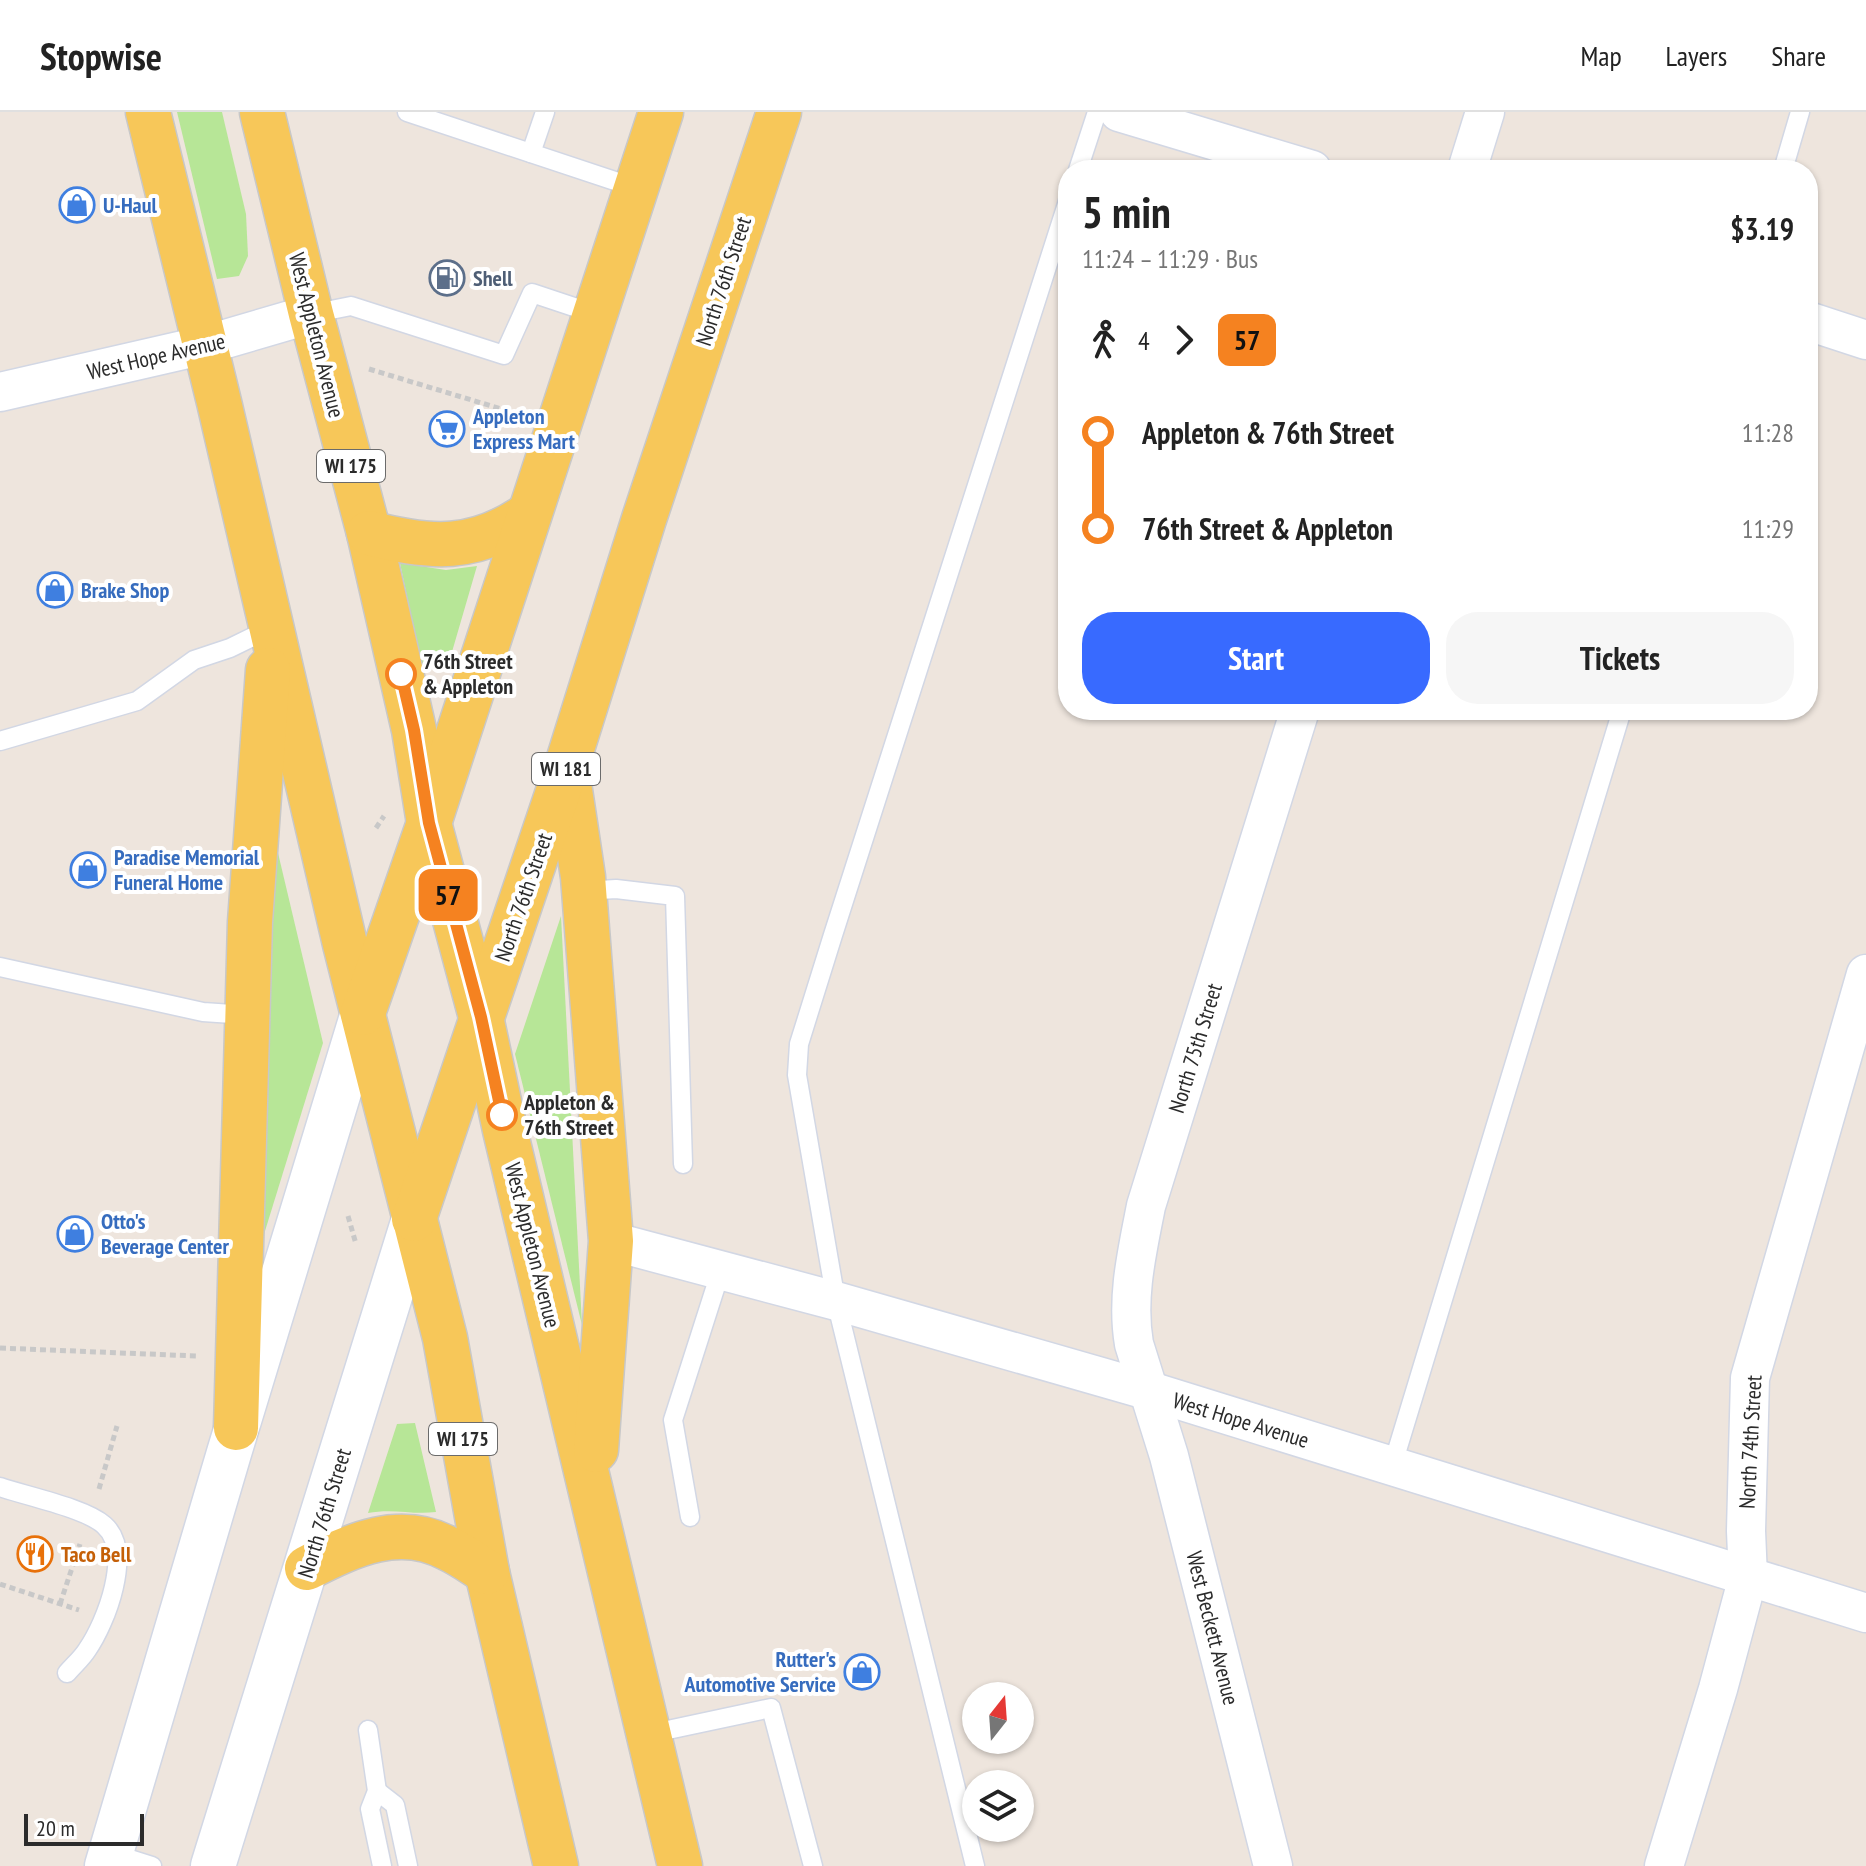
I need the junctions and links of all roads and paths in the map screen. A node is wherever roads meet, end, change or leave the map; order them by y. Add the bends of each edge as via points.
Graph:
1 (148, 112) edge
2 (407, 112) edge
3 (545, 112) edge
4 (661, 112) edge
5 (779, 112) edge
6 (1097, 112) edge
7 (1119, 112) edge
8 (1485, 112) edge
9 (1800, 112) edge
10 (265, 113) edge
11 (531, 153) junction
12 (1081, 160) edge
13 (1279, 160) edge
14 (1470, 160) edge
15 (1786, 160) edge
16 (636, 188) junction
17 (1058, 232) edge
18 (311, 314) junction
19 (595, 314) junction
20 (1818, 324) edge
21 (1866, 340) edge
22 (205, 345) junction
23 (366, 368) dead end
24 (0, 392) edge
25 (518, 414) dead end
26 (529, 514) junction
27 (369, 533) junction
28 (271, 628) junction
29 (1297, 720) edge
30 (1619, 720) edge
31 (0, 741) edge
32 (566, 768) junction
33 (387, 813) dead end
34 (429, 823) junction
35 (376, 828) dead end
36 (584, 891) junction
37 (0, 967) edge
38 (1866, 974) edge
39 (363, 1013) junction
40 (247, 1015) junction
41 (481, 1017) junction
42 (683, 1164) dead end
43 (348, 1216) dead end
44 (414, 1219) junction
45 (611, 1241) junction
46 (356, 1244) dead end
47 (721, 1270) junction
48 (836, 1301) junction
49 (0, 1348) edge
50 (201, 1356) dead end
51 (1150, 1391) junction
52 (117, 1426) dead end
53 (236, 1428) junction
54 (1392, 1467) junction
55 (0, 1487) edge
56 (100, 1488) dead end
57 (593, 1492) junction
58 (690, 1517) dead end
59 (307, 1568) junction
60 (487, 1572) junction
61 (1748, 1577) junction
62 (0, 1584) edge
63 (1866, 1613) edge
64 (103, 1617) junction
65 (67, 1673) dead end
66 (368, 1730) dead end
67 (649, 1734) junction
68 (377, 1791) junction
69 (109, 1860) edge
70 (677, 1865) edge
71 (152, 1866) edge
72 (213, 1866) edge
73 (382, 1866) edge
74 (408, 1866) edge
75 (556, 1866) edge
76 (813, 1866) edge
77 (975, 1866) edge
78 (1273, 1866) edge
79 (1664, 1866) edge

1 - 22 main road, WI 175
2 - 11 lane
3 - 11 lane
4 - 16 main road
5 - 32 main road, North 76th Street / WI 181
6 - 12 lane
7 - 13 street
8 - 14 street
9 - 15 lane
10 - 18 main road, West Appleton Avenue / WI 175
11 - 16 lane
16 - 19 main road
17 - 48 lane via 799,1044 797,1075
18 - 19 lane via 351,306 504,355 532,293
18 - 22 street, West Hope Avenue
18 - 27 main road, West Appleton Avenue / WI 175
19 - 26 main road
20 - 21 street
22 - 24 street, West Hope Avenue
22 - 28 main road, WI 175
23 - 25 path
26 - 27 main road via 505,531 454,544 423,545
26 - 34 main road
27 - 34 main road, West Appleton Avenue / WI 175 via 414,730
28 - 31 lane via 194,660 137,701
28 - 39 main road, WI 175
28 - 40 main road
29 - 51 street, North 75th Street via 1146,1206 1133,1272 1131,1326
30 - 54 lane
32 - 36 main road
32 - 41 main road, North 76th Street / WI 181
33 - 35 path
34 - 39 main road
34 - 41 main road, West Appleton Avenue / WI 175
36 - 42 lane via 675,896
36 - 45 main road
37 - 40 lane via 203,1012
38 - 61 street, North 74th Street via 1750,1378
39 - 44 main road, WI 175
39 - 53 main road
40 - 53 main road
41 - 44 main road, North 76th Street / WI 181
41 - 57 main road, West Appleton Avenue / WI 175
43 - 46 path
44 - 59 main road, North 76th Street / WI 181
44 - 60 main road, WI 175 via 445,1338
45 - 47 street, West Hope Avenue
45 - 57 main road
47 - 48 street, West Hope Avenue
47 - 58 lane via 673,1420
48 - 51 street, West Hope Avenue
48 - 77 lane
49 - 50 path
51 - 54 street, West Hope Avenue
51 - 78 street, West Beckett Avenue
52 - 56 path
53 - 69 main road
54 - 61 street, West Hope Avenue
55 - 64 lane via 90,1516 105,1526 115,1543 118,1570
57 - 67 main road, West Appleton Avenue / WI 175
59 - 60 main road via 362,1542 404,1536 432,1541
59 - 72 main road, North 76th Street / WI 181
60 - 75 main road, WI 175
61 - 63 street, West Hope Avenue
61 - 79 street, North 74th Street
62 - 64 path
64 - 65 lane via 89,1648
66 - 68 lane
67 - 70 main road, West Appleton Avenue / WI 175
67 - 76 lane via 771,1708
68 - 73 lane via 370,1809
68 - 74 lane via 395,1805
69 - 71 lane

